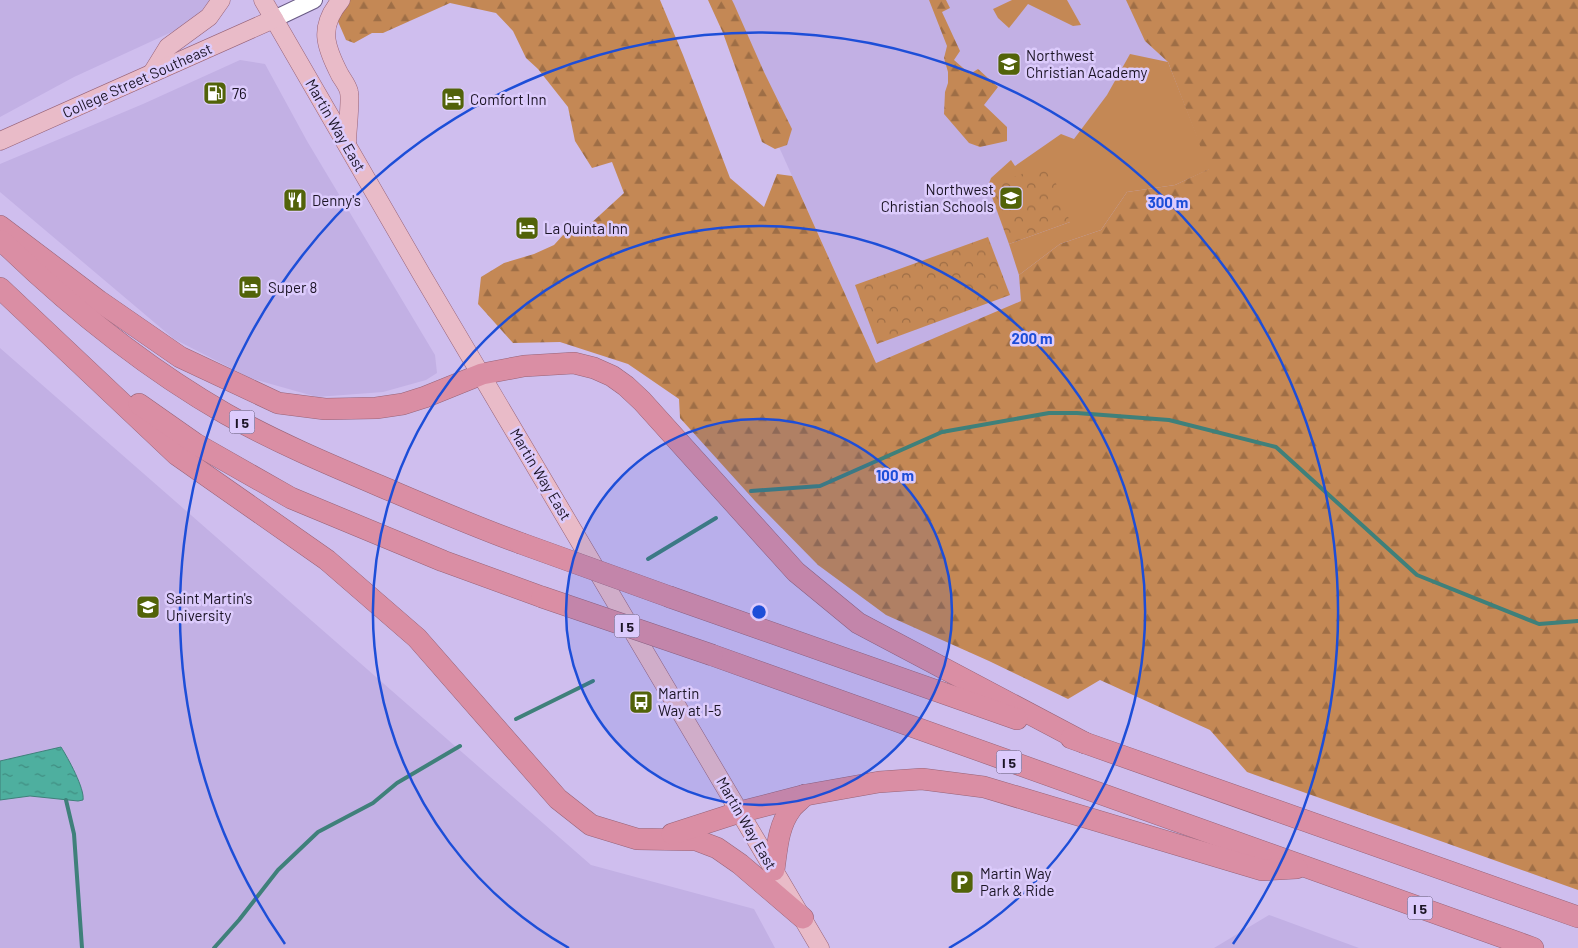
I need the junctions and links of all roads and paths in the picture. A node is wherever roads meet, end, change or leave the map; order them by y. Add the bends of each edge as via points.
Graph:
1 (221, 0) edge
2 (263, 0) edge
3 (314, 0) edge
4 (340, 0) edge
5 (274, 18) junction
6 (152, 73) junction
7 (0, 141) edge
8 (347, 143) junction
9 (0, 226) edge
10 (0, 239) edge
11 (0, 288) edge
12 (87, 369) junction
13 (482, 374) junction
14 (1085, 743) junction
15 (806, 795) junction
16 (740, 812) junction
17 (655, 839) junction
18 (1307, 868) junction
19 (774, 870) junction
20 (1578, 917) edge
21 (803, 918) junction
22 (820, 948) edge
23 (1533, 948) edge

1 - 6 main road via 209,17 168,47
2 - 5 main road, Martin Way East
3 - 5 street
4 - 8 main road via 331,11 325,40 330,57 350,92
5 - 6 main road, College Street Southeast
5 - 8 main road, Martin Way East
6 - 7 main road, College Street Southeast
8 - 13 main road, Martin Way East
9 - 13 highway via 180,357 278,403 325,409 376,408 425,397
10 - 14 highway, I 5, bridge via 95,325 155,368 226,414 308,456 520,543
11 - 12 highway, I 5
12 - 17 highway via 177,455 327,560 417,638 558,799 590,825 637,839
12 - 18 highway, I 5, bridge via 196,444 291,498 443,561
13 - 14 highway via 524,366 574,363 612,376 642,401 796,572 858,623
13 - 16 main road, Martin Way East
14 - 20 highway, I 5
15 - 16 highway
15 - 18 highway via 879,782 922,779 984,787 1262,870
15 - 19 highway via 784,820
16 - 17 highway
16 - 19 main road, Martin Way East
17 - 21 highway via 696,840 717,848
18 - 23 highway, I 5
19 - 21 main road, Martin Way East
21 - 22 main road, Martin Way East

